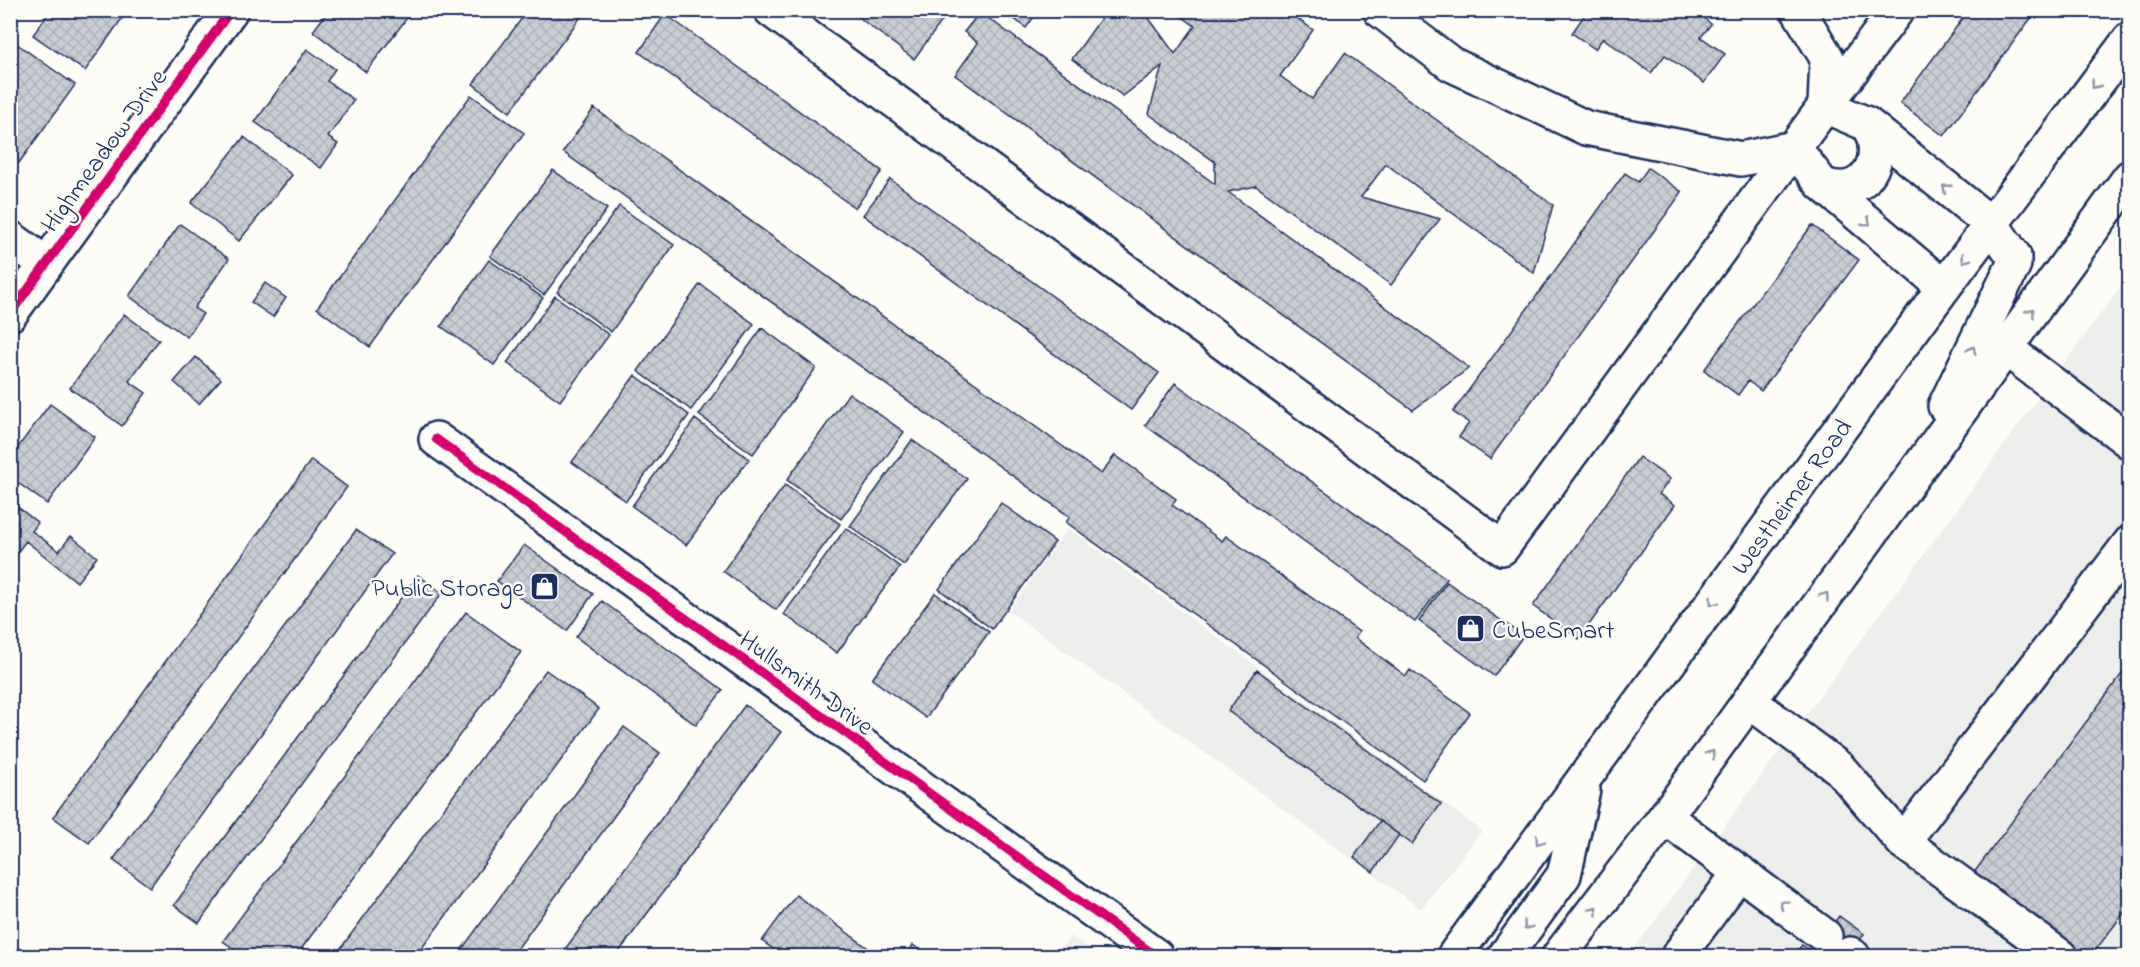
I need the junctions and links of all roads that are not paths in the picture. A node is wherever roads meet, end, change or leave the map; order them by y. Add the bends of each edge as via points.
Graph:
1 (231, 10) edge
2 (771, 10) edge
3 (1380, 10) edge
4 (1798, 10) edge
5 (1897, 10) edge
6 (2130, 39) edge
7 (1825, 106) junction
8 (1867, 124) junction
9 (1794, 148) junction
10 (2130, 177) edge
11 (1822, 184) junction
12 (1991, 224) junction
13 (10, 238) edge
14 (46, 264) junction
15 (1944, 287) junction
16 (10, 314) edge
17 (2005, 348) junction
18 (436, 440) dead end
19 (2130, 442) edge
20 (1911, 478) junction
21 (2130, 543) edge
22 (1749, 700) junction
23 (1586, 777) junction
24 (1665, 817) junction
25 (1903, 842) junction
26 (1740, 872) junction
27 (1842, 949) edge
28 (1156, 957) edge
29 (1454, 957) edge
30 (1505, 957) edge
31 (1559, 957) edge
32 (1678, 957) edge
33 (2060, 957) edge

1 - 14 main road, Highmeadow Drive
2 - 9 main road via 1502,548
3 - 9 main road via 1451,64 1586,128 1741,159
4 - 7 main road via 1827,58
5 - 7 main road
6 -> 12 main road, Westheimer Road
7 - 8 main road
7 - 9 main road
8 - 11 main road via 1876,146 1872,169 1853,186
12 -> 8 main road
9 - 11 main road
17 -> 10 main road
11 -> 15 main road
12 -> 15 main road, Westheimer Road
20 -> 12 main road via 2014,264 2014,256
13 - 14 main road
14 - 16 main road, Highmeadow Drive
15 -> 23 main road, Westheimer Road
17 - 19 main road
17 - 20 main road
18 - 28 main road, Hullsmith Drive
22 -> 20 main road
21 - 25 main road
24 -> 22 main road
22 - 25 main road via 1839,768
23 -> 29 main road, Westheimer Road
23 -> 30 main road via 1564,875
24 - 26 main road
31 -> 24 main road
25 - 33 main road
27 -> 26 main road
26 - 32 main road

